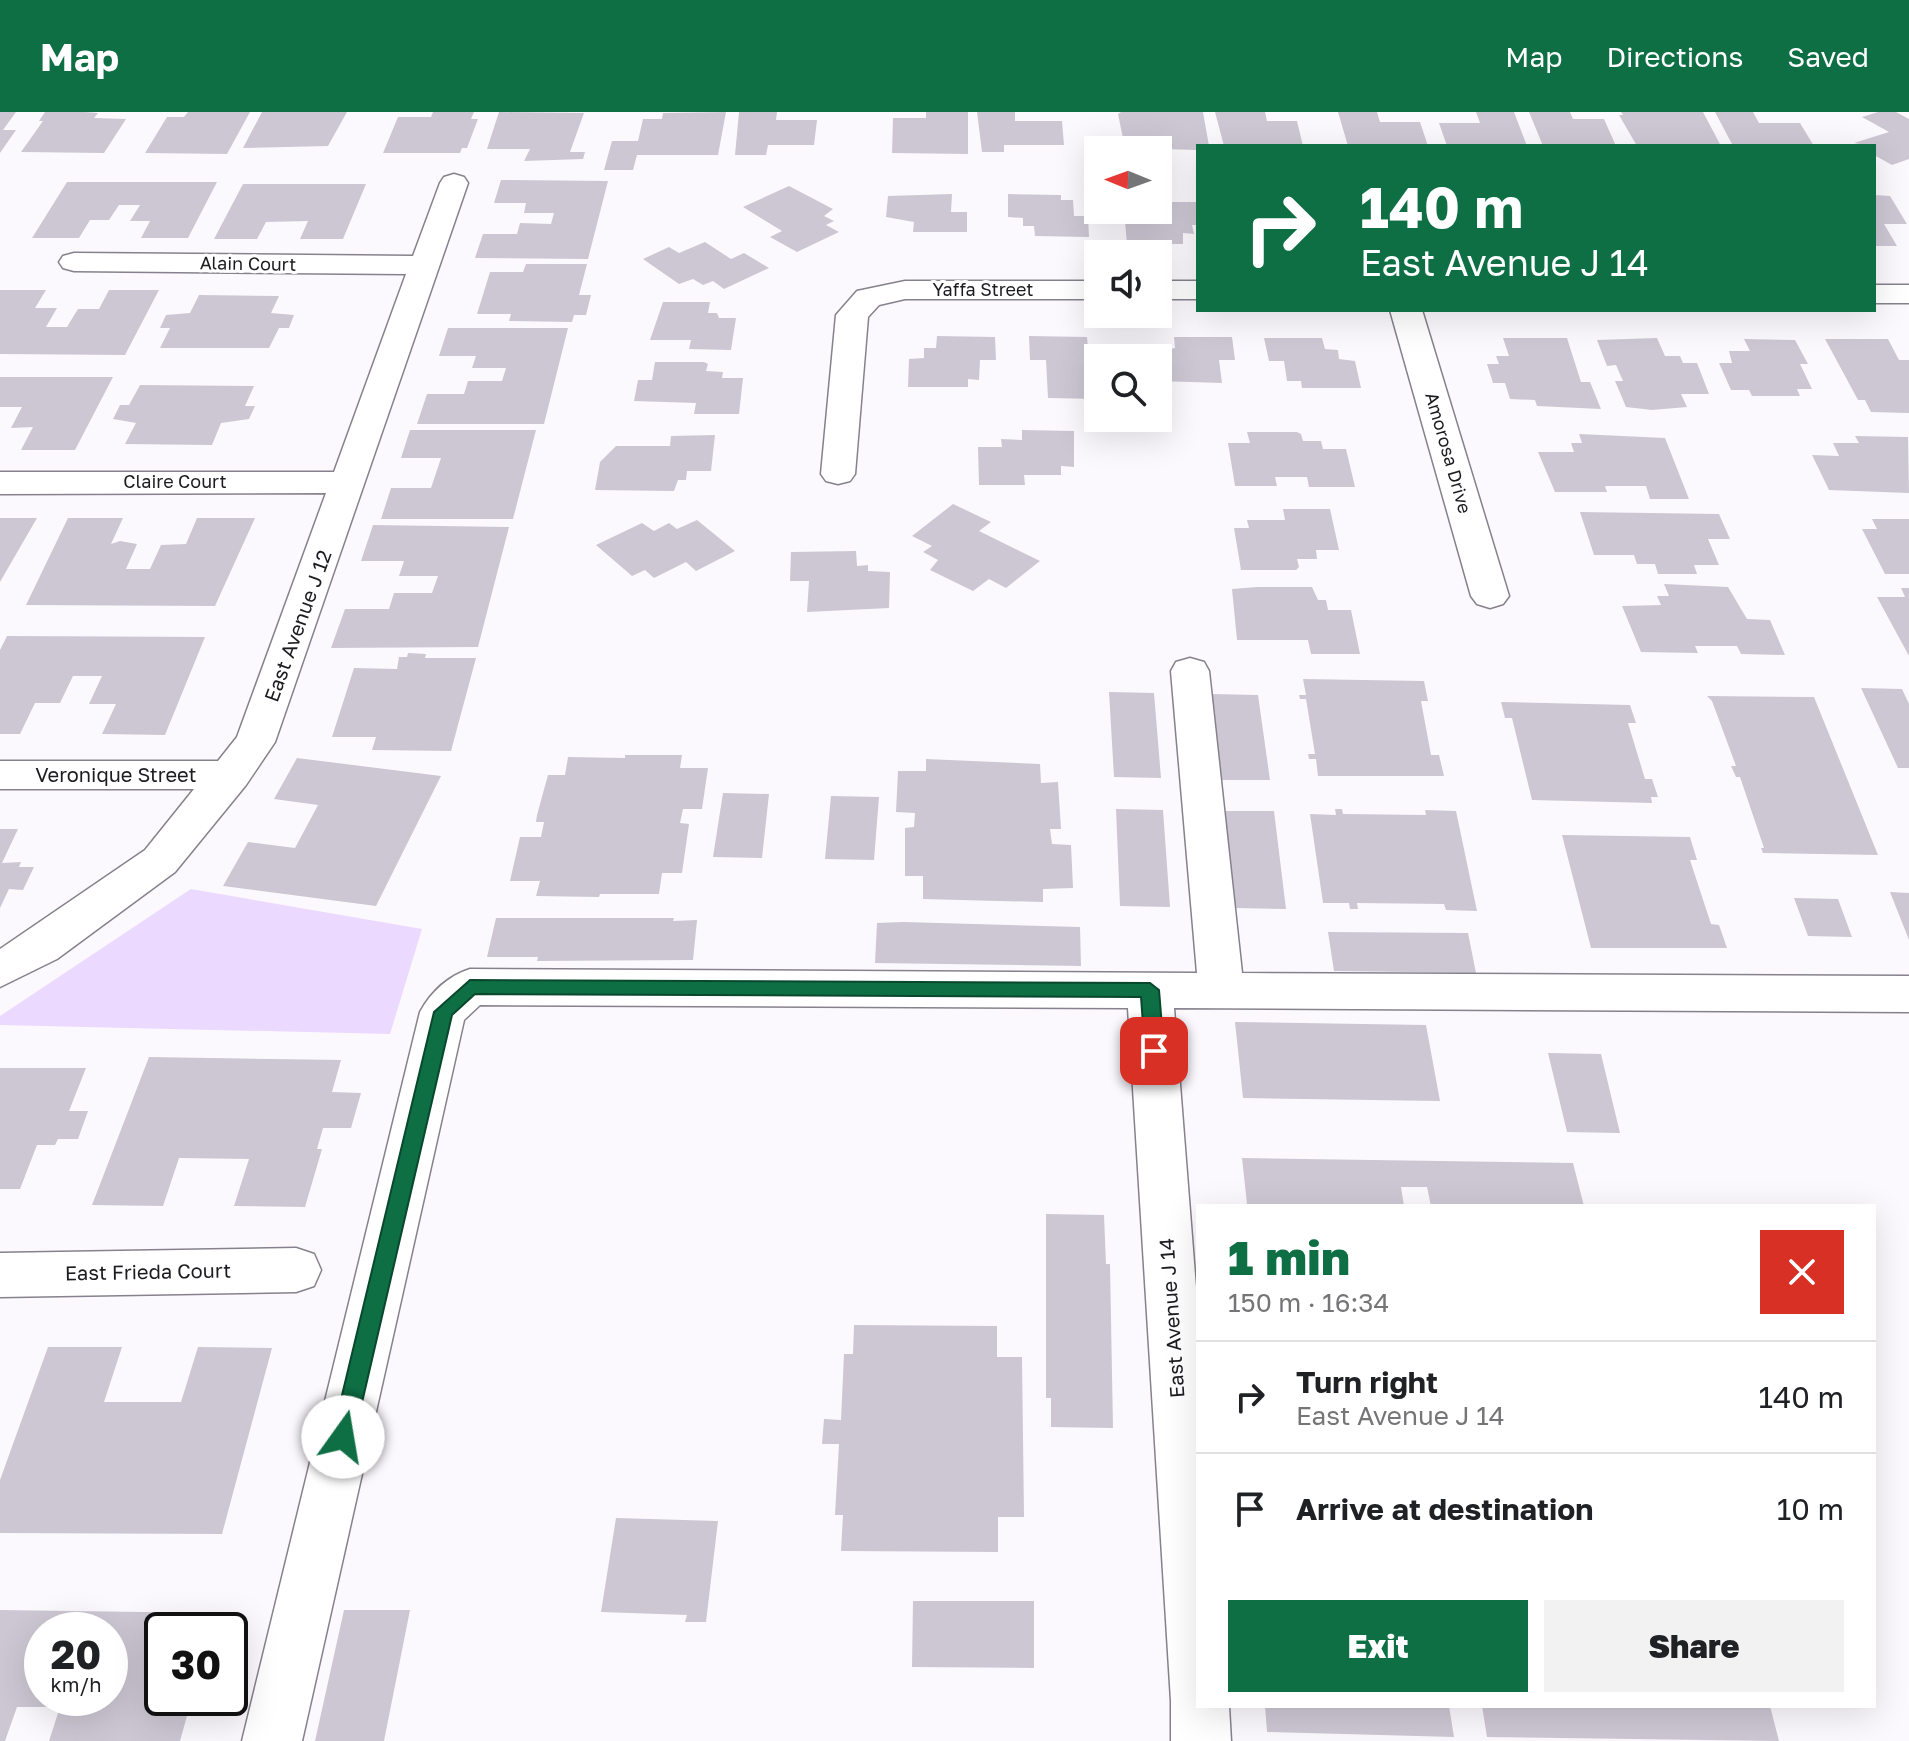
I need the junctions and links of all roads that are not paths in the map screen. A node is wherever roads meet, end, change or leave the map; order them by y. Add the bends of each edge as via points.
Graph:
1 (454, 183) dead end
2 (74, 262) dead end
3 (422, 265) junction
4 (1084, 290) edge
5 (1172, 290) edge
6 (1196, 290) edge
7 (1876, 294) edge
8 (1909, 294) edge
9 (1407, 312) edge
10 (838, 474) dead end
11 (350, 482) junction
12 (0, 483) edge
13 (1490, 596) dead end
14 (1190, 671) dead end
15 (0, 775) edge
16 (232, 775) junction
17 (0, 970) edge
18 (1150, 990) junction
19 (1221, 991) junction
20 (1909, 994) edge
21 (296, 1270) dead end
22 (0, 1275) edge
23 (1196, 1664) edge
24 (1199, 1708) edge
25 (272, 1741) edge
26 (1201, 1741) edge

1 - 3 street, East Avenue J 12
2 - 3 street, Alain Court
3 - 11 street, East Avenue J 12
4 - 10 street, Yaffa Street via 905,290 868,298 852,315
5 - 6 street
7 - 8 street
9 - 13 street, Amorosa Drive
11 - 12 street, Claire Court
11 - 16 street, East Avenue J 12 via 255,742
14 - 19 street
15 - 16 street, Veronique Street
16 - 17 street, East Avenue J 12 via 160,861 41,947
18 - 19 street
18 - 23 street, East Avenue J 14
18 - 25 street via 470,987 443,1012
19 - 20 street
21 - 22 street, East Frieda Court
24 - 26 street

